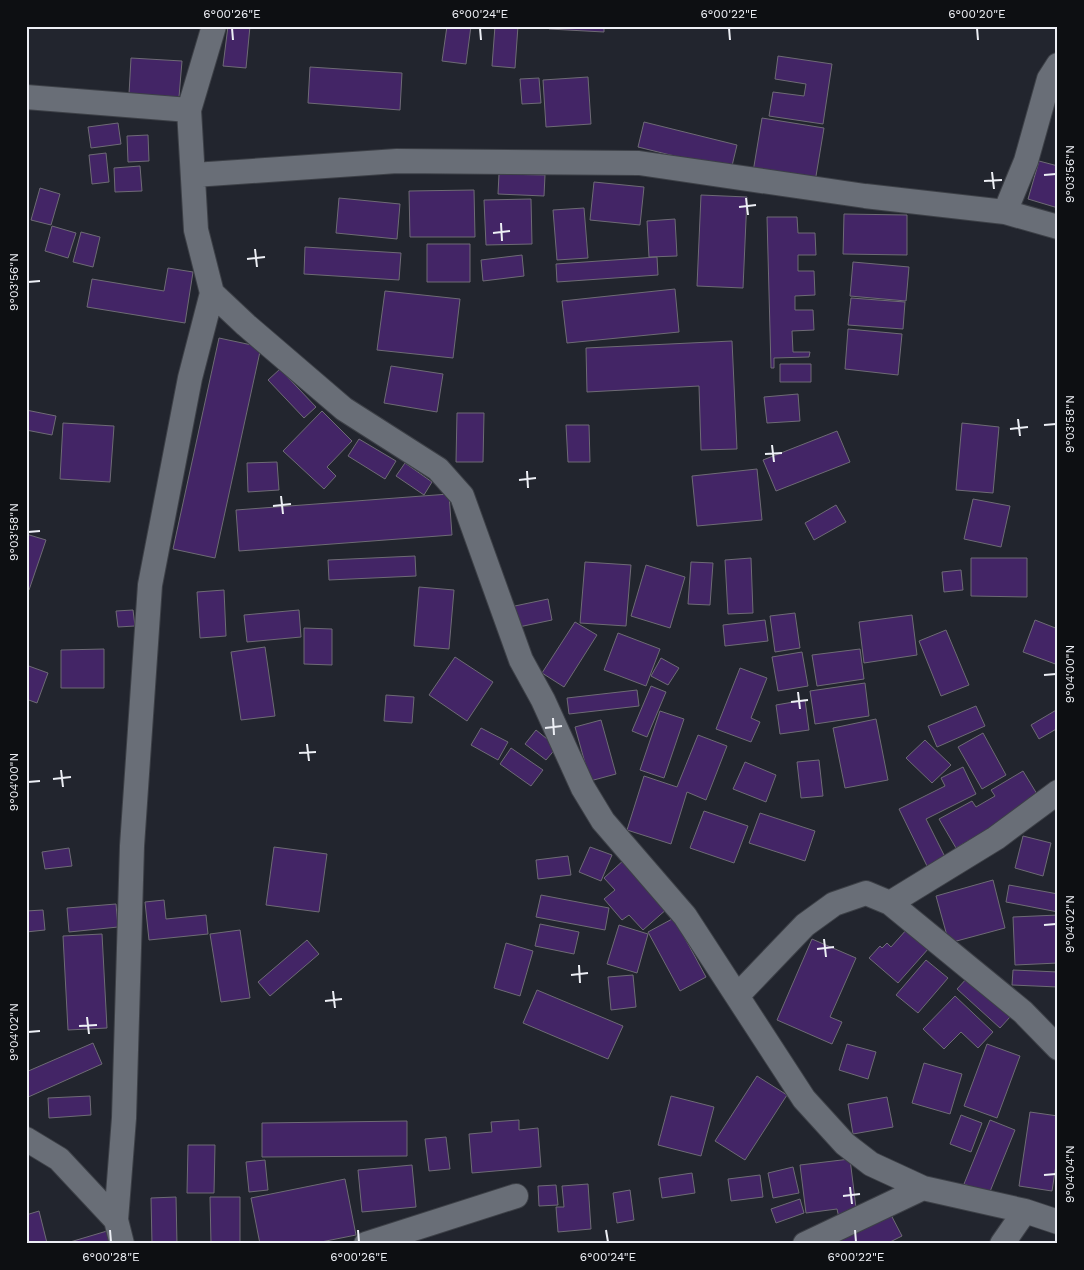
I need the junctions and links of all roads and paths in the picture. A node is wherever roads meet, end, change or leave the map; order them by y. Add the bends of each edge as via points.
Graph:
1 (214, 26) edge
2 (1058, 65) edge
3 (26, 97) edge
4 (189, 110) junction
5 (194, 175) junction
6 (1005, 212) junction
7 (1058, 227) edge
8 (212, 293) junction
9 (1058, 792) edge
10 (890, 903) junction
11 (737, 996) junction
12 (1057, 1046) edge
13 (28, 1142) edge
14 (923, 1188) junction
15 (516, 1196) dead end
16 (1025, 1211) junction
17 (116, 1220) junction
18 (1058, 1222) edge
19 (122, 1244) edge
20 (366, 1244) edge
21 (805, 1244) edge
22 (1002, 1244) edge

1 - 4 street
2 - 6 street via 1049,79 1026,161
3 - 4 street
4 - 5 street
5 - 6 street via 397,161 639,163 865,196
5 - 8 street via 196,230
6 - 7 street
8 - 11 street via 344,409 438,469 462,496 521,660 583,788 603,821 685,916
8 - 17 street via 190,378 150,585 132,846 124,1118
9 - 10 street via 996,838
10 - 11 street via 866,893 834,904 805,925
10 - 12 street via 1023,1012
11 - 14 street via 804,1099 845,1144 871,1164
13 - 17 street via 59,1159
14 - 16 street
14 - 21 street
15 - 20 street
16 - 18 street
16 - 22 street
17 - 19 street

